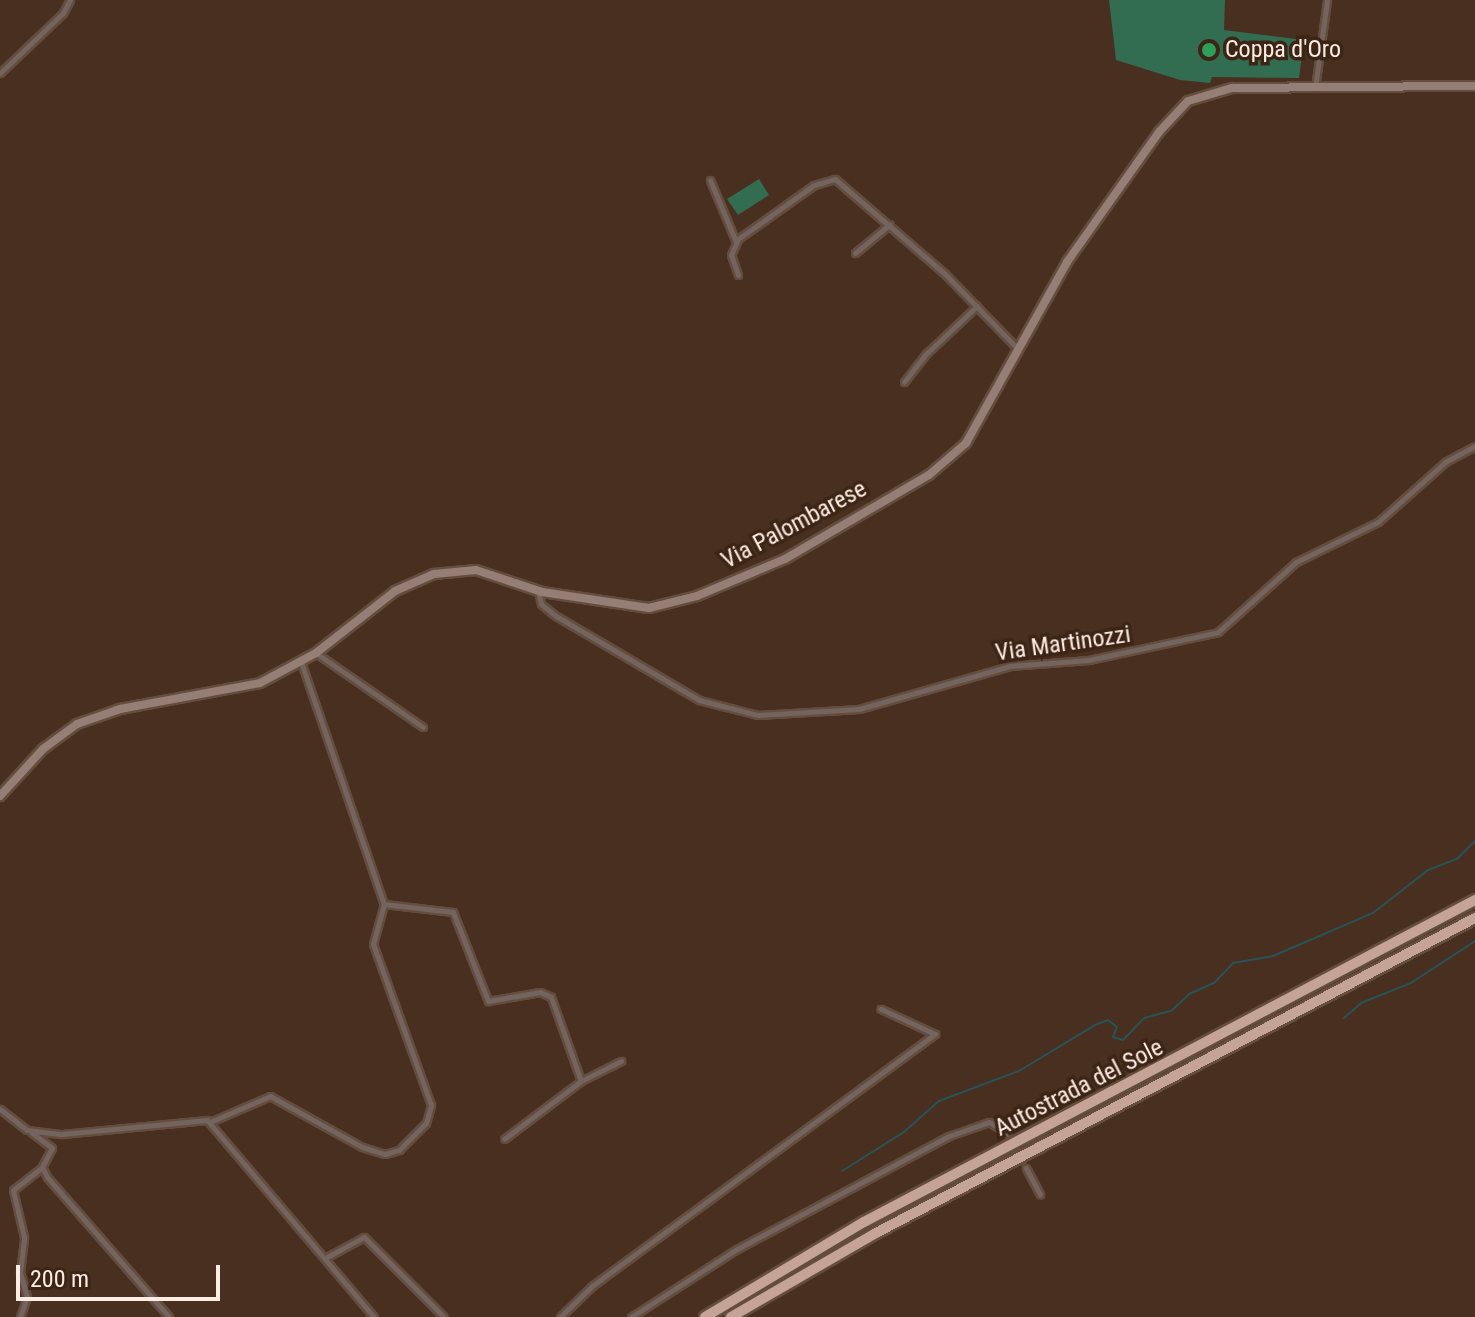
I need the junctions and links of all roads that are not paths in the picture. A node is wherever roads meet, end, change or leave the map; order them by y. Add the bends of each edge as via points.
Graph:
1 (70, 0) edge
2 (1327, 0) edge
3 (0, 73) edge
4 (1475, 86) edge
5 (1315, 88) junction
6 (710, 180) dead end
7 (890, 224) junction
8 (736, 242) junction
9 (855, 253) dead end
10 (738, 275) dead end
11 (977, 306) junction
12 (1019, 350) junction
13 (904, 382) dead end
14 (1475, 446) edge
15 (538, 591) junction
16 (316, 653) junction
17 (301, 662) junction
18 (423, 727) dead end
19 (0, 796) edge
20 (1475, 900) edge
21 (384, 904) junction
22 (1475, 918) edge
23 (881, 1009) dead end
24 (621, 1061) dead end
25 (581, 1081) junction
26 (0, 1109) edge
27 (210, 1122) junction
28 (27, 1130) junction
29 (1008, 1134) dead end
30 (504, 1139) dead end
31 (42, 1167) junction
32 (1026, 1168) tunnel mouth
33 (1040, 1194) dead end
34 (325, 1258) junction
35 (20, 1317) edge
36 (169, 1317) edge
37 (374, 1317) edge
38 (444, 1317) edge
39 (560, 1317) edge
40 (631, 1317) edge
41 (705, 1317) edge
42 (731, 1317) edge

1 - 3 street
2 - 5 street
4 - 5 main road, Via Palombarese
5 - 12 main road, Via Palombarese via 1228,89 1184,104 1072,256
6 - 8 street
7 - 8 street via 845,184 829,179
7 - 9 street
7 - 11 street
8 - 10 street via 731,255
11 - 12 street
11 - 13 street
12 - 15 main road, Via Palombarese via 978,426 952,457 785,559 659,607
14 - 15 street, Via Martinozzi via 1445,462 1378,522 1296,562 1218,632 1101,658 1010,666 863,709 758,715 704,702 556,616 541,604
15 - 16 main road, Via Palombarese via 476,570 430,575 392,594
16 - 17 main road, Via Palombarese
16 - 18 street
17 - 19 main road, Via Palombarese via 242,690 87,719 47,745
17 - 21 street
20 - 41 highway, Autostrada del Sole via 864,1222
21 - 25 street via 453,912 488,1001 549,995
21 - 27 street via 373,944 431,1105 426,1123 399,1150 385,1154 362,1147 272,1096
22 - 42 highway, Autostrada del Sole via 876,1233
23 - 39 street via 935,1034 592,1286
24 - 25 street
25 - 30 street
26 - 28 street
27 - 28 street via 198,1117 74,1134
27 - 34 street
28 - 31 street via 52,1148
29 - 40 street via 989,1122 949,1136 747,1243
31 - 35 street via 13,1190 24,1237 20,1275 27,1297
31 - 36 street
32 - 33 street
34 - 37 street
34 - 38 street via 364,1237

